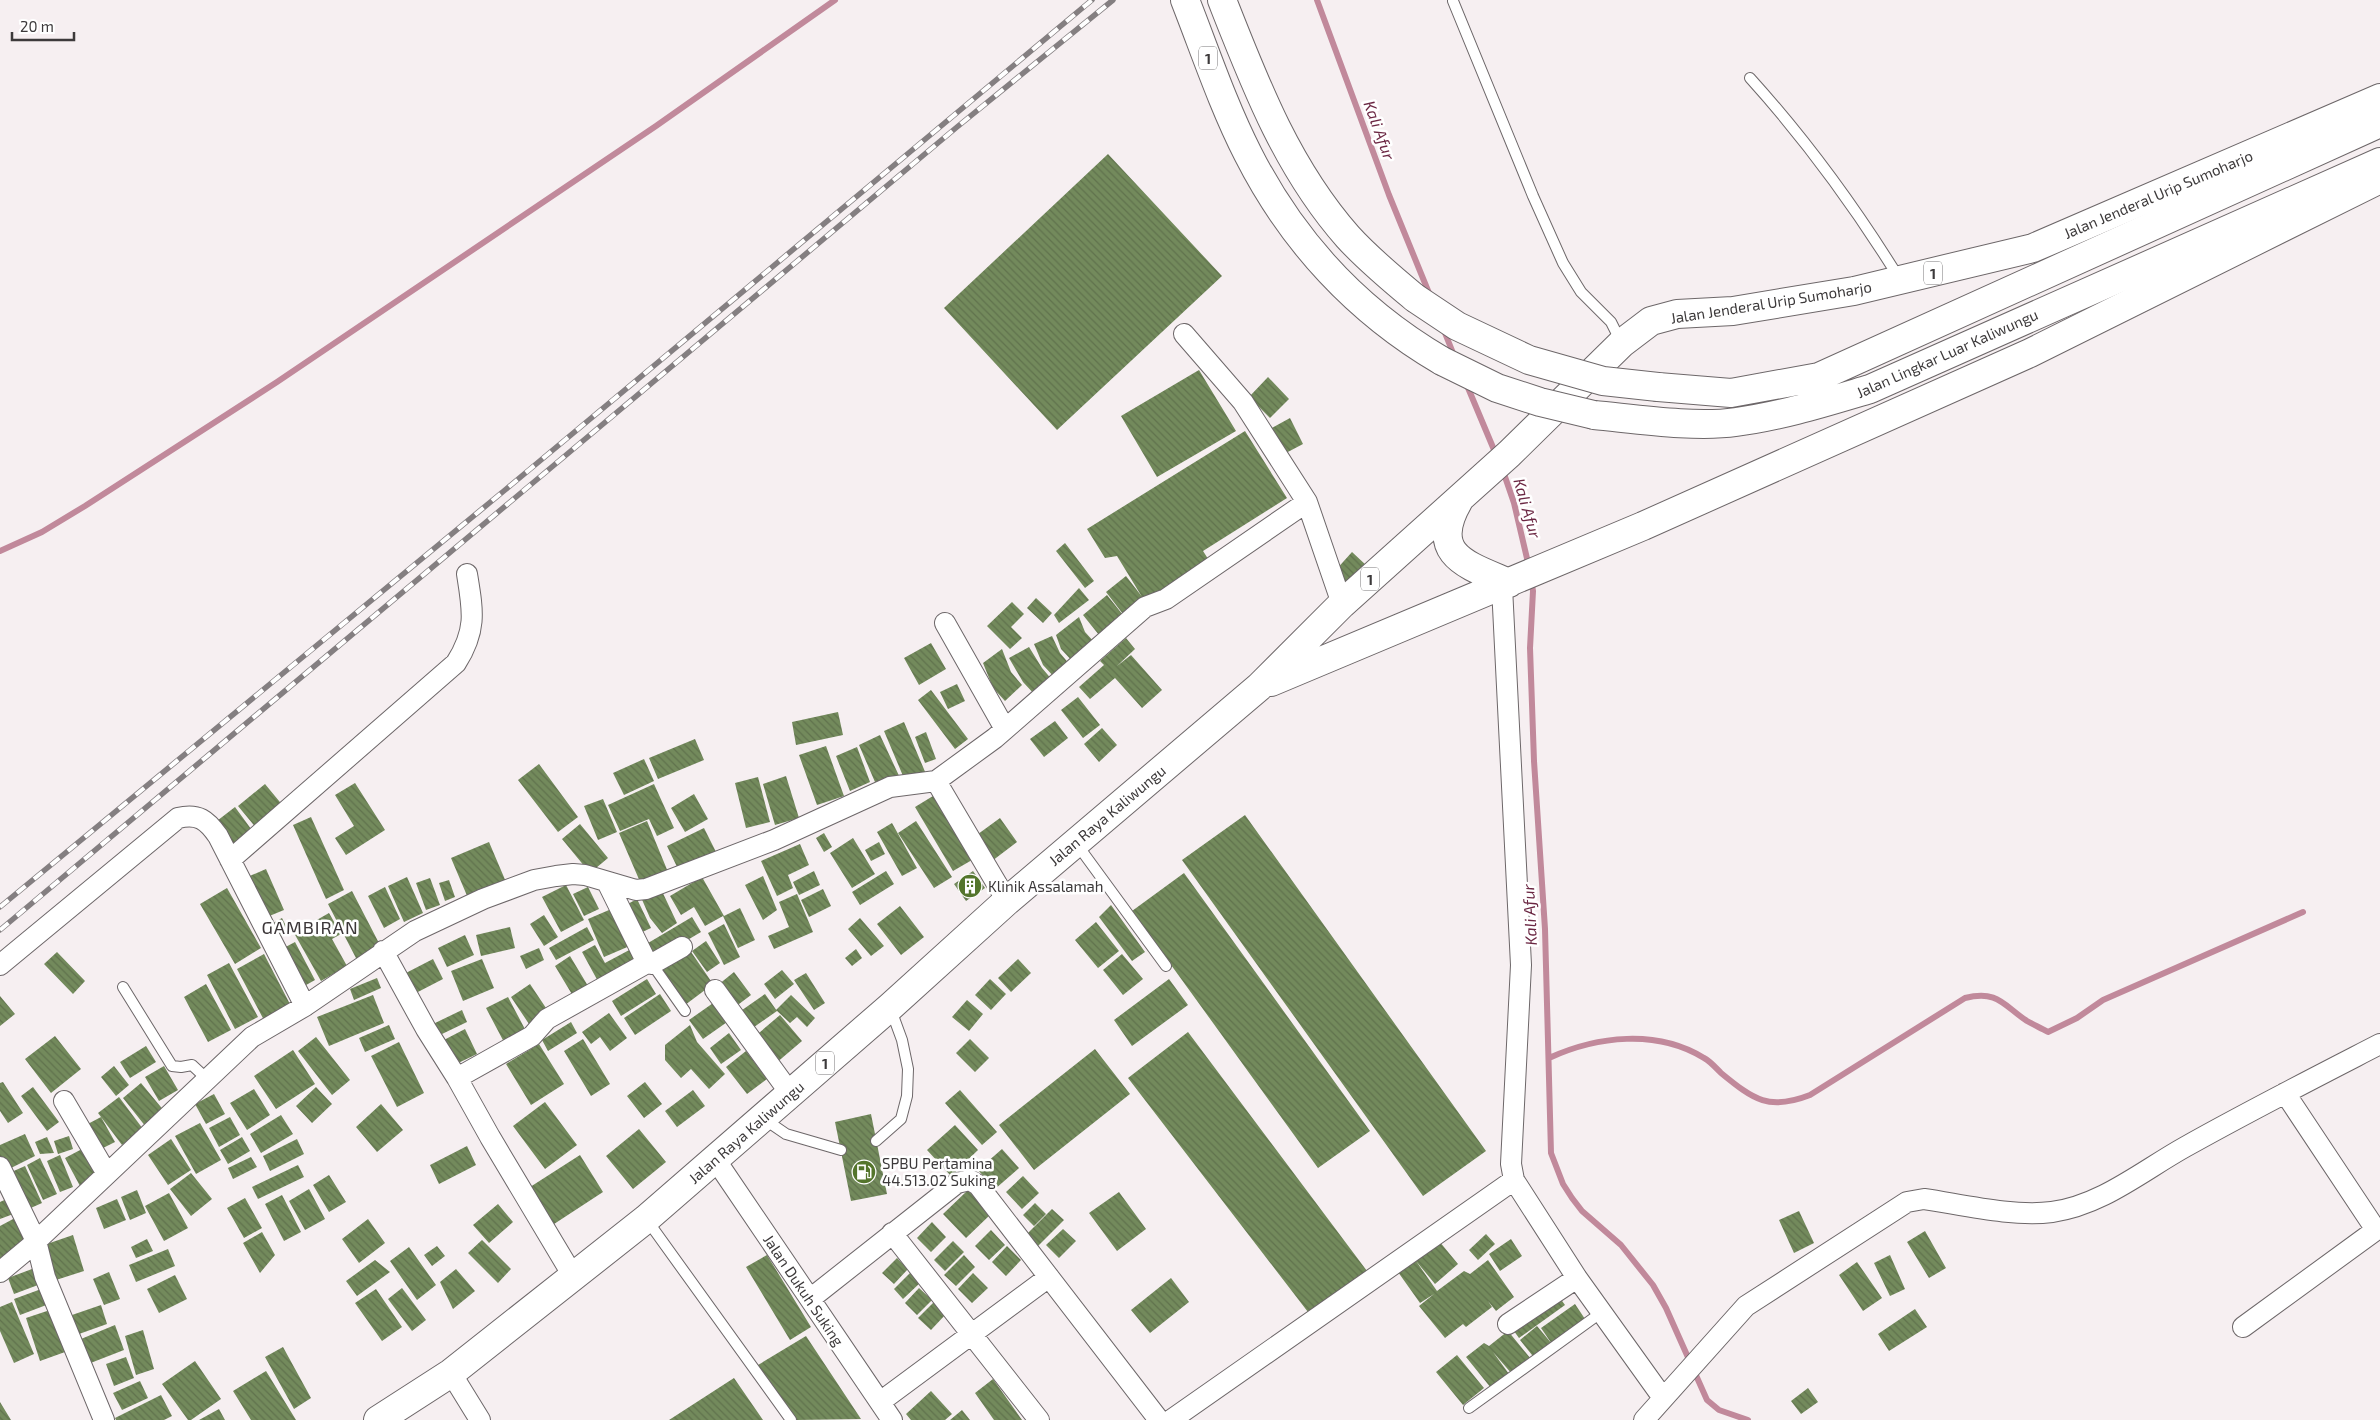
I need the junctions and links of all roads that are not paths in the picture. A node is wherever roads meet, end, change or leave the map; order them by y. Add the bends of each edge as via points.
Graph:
1 (1185, 0) edge
2 (1222, 0) edge
3 (1453, 1) edge
4 (1750, 78) dead end
5 (2380, 98) edge
6 (2380, 123) edge
7 (2380, 162) edge
8 (2380, 179) edge
9 (1901, 281) junction
10 (1184, 334) dead end
11 (1622, 343) junction
12 (1461, 496) junction
13 (1307, 502) junction
14 (467, 574) dead end
15 (1516, 580) junction
16 (1342, 604) junction
17 (945, 623) dead end
18 (1259, 687) junction
19 (1005, 729) junction
20 (936, 781) junction
21 (1076, 842) junction
22 (230, 860) junction
23 (607, 882) junction
24 (1007, 901) junction
25 (682, 947) dead end
26 (383, 951) junction
27 (650, 964) junction
28 (0, 965) edge
29 (1166, 966) dead end
30 (123, 987) dead end
31 (715, 990) dead end
32 (305, 1006) junction
33 (890, 1007) junction
34 (685, 1011) dead end
35 (2380, 1044) edge
36 (457, 1078) junction
37 (207, 1079) junction
38 (2285, 1093) junction
39 (790, 1094) junction
40 (64, 1101) dead end
41 (762, 1117) junction
42 (876, 1141) dead end
43 (841, 1150) dead end
44 (716, 1159) junction
45 (0, 1167) edge
46 (107, 1174) junction
47 (1514, 1180) junction
48 (646, 1219) junction
49 (2379, 1231) edge
50 (892, 1233) junction
51 (36, 1241) junction
52 (0, 1272) edge
53 (573, 1276) junction
54 (1049, 1277) junction
55 (1578, 1278) junction
56 (810, 1299) junction
57 (1602, 1312) junction
58 (1508, 1324) dead end
59 (2243, 1327) dead end
60 (973, 1334) junction
61 (451, 1373) junction
62 (1663, 1398) junction
63 (880, 1402) junction
64 (1470, 1408) dead end
65 (104, 1420) edge
66 (378, 1420) edge
67 (480, 1420) edge
68 (790, 1420) edge
69 (892, 1420) edge
70 (1039, 1420) edge
71 (1159, 1420) edge
72 (1172, 1420) edge
73 (1644, 1420) edge

1 - 7 main road, Jalan Lingkar Luar Kaliwungu / 1, bridge via 1248,154 1281,211 1332,276 1411,343 1442,361 1497,388 1594,415 1685,423 1734,423 1796,411 1870,389
2 - 6 main road, Jalan Lingkar Luar Kaliwungu / 1, bridge via 1260,97 1289,156 1348,237 1377,266 1415,298 1457,326 1528,360 1603,381 1731,393 1819,377
3 - 11 lane via 1563,263 1581,292 1611,322
4 - 9 lane via 1827,171
5 - 9 main road, Jalan Jenderal Urip Sumoharjo / 1 via 2033,248
8 - 15 main road, 1 via 2030,353
9 - 11 main road, Jalan Jenderal Urip Sumoharjo / 1 via 1733,311 1677,314 1651,321
10 - 13 street via 1243,402
11 - 12 main road, Jalan Jenderal Urip Sumoharjo / 1 via 1509,454
12 - 15 main road via 1449,516 1447,534 1453,552 1467,565
12 - 16 main road, 1
13 - 16 street
13 - 19 street via 1166,600 1145,607
14 - 22 street via 472,626 468,644 456,663
15 - 18 main road, 1
15 - 47 street via 1521,965 1511,1164
16 - 18 main road, 1
17 - 19 street
18 - 21 main road, Jalan Raya Kaliwungu / 1
19 - 20 street
20 - 23 street via 890,787 774,840 646,889 636,890
20 - 24 street
21 - 24 main road, Jalan Raya Kaliwungu / 1
21 - 29 lane
22 - 28 street via 218,836 204,819 188,815 178,818
22 - 32 street
23 - 26 street via 572,874 534,880 415,931
23 - 27 street
24 - 33 main road, Jalan Raya Kaliwungu / 1
25 - 27 street
26 - 32 street
26 - 36 street
27 - 34 lane
27 - 36 street via 547,1019 532,1036
30 - 37 lane via 172,1066 192,1065
31 - 39 street
32 - 37 street via 252,1037
33 - 39 main road, Jalan Raya Kaliwungu / 1
33 - 42 lane via 908,1069 907,1096 901,1119
35 - 38 street
36 - 53 street
37 - 46 street
38 - 49 street
38 - 62 street via 2182,1148 2113,1190 2067,1209 2039,1213 1924,1199 1906,1202 1746,1306
39 - 41 main road, Jalan Raya Kaliwungu / 1
40 - 46 street
41 - 43 lane via 786,1134
41 - 44 main road, Jalan Raya Kaliwungu / 1
44 - 48 main road, Jalan Raya Kaliwungu / 1
44 - 56 street, Jalan Dukuh Suking
45 - 51 street
46 - 51 street
47 - 55 street
47 - 72 street
48 - 53 main road, Jalan Raya Kaliwungu / 1
48 - 68 lane
49 - 59 street
50 - 54 street via 957,1183 970,1180 978,1185
50 - 56 street
50 - 60 street
51 - 52 street
51 - 65 street via 46,1277
53 - 61 main road, Jalan Raya Kaliwungu / 1
54 - 60 street
54 - 71 street
55 - 57 street
55 - 58 street
56 - 63 street, Jalan Dukuh Suking
57 - 62 street
57 - 64 lane
60 - 63 street
60 - 70 street
61 - 66 main road, Jalan Raya Kaliwungu / 1
61 - 67 street
62 - 73 street
63 - 69 street, Jalan Dukuh Suking

